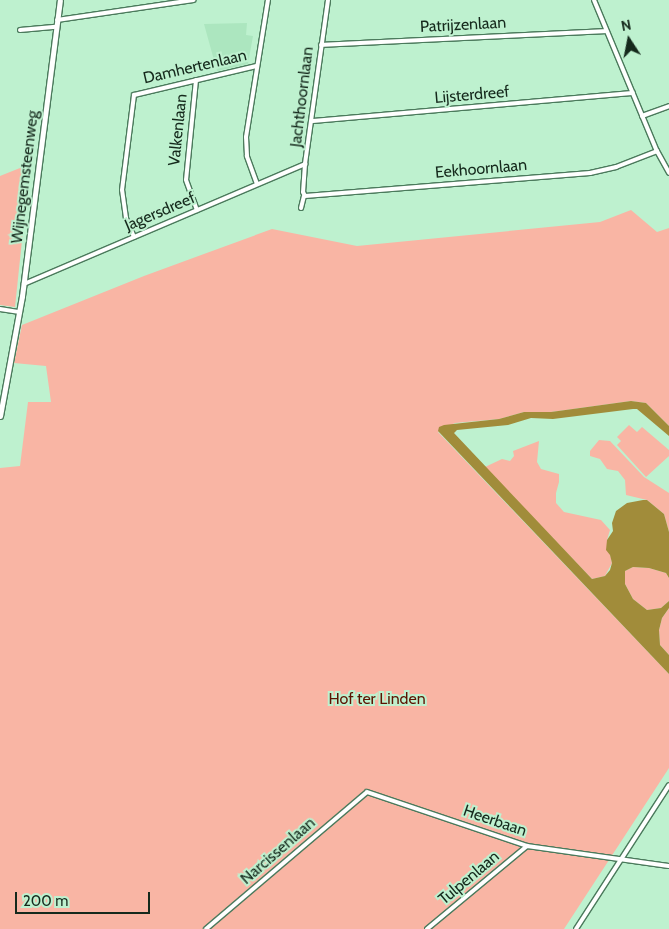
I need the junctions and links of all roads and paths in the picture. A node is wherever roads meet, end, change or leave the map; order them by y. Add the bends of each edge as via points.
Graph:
1 (60, 0) edge
2 (154, 0) edge
3 (194, 0) edge
4 (268, 0) edge
5 (328, 0) edge
6 (594, 0) edge
7 (153, 6) junction
8 (57, 20) junction
9 (56, 26) junction
10 (20, 30) dead end
11 (606, 30) junction
12 (321, 45) junction
13 (257, 66) junction
14 (196, 80) junction
15 (633, 94) junction
16 (669, 106) edge
17 (642, 116) junction
18 (312, 121) junction
19 (656, 151) junction
20 (306, 164) junction
21 (669, 173) edge
22 (257, 184) junction
23 (304, 196) junction
24 (301, 208) dead end
25 (197, 210) junction
26 (134, 237) junction
27 (24, 284) junction
28 (0, 309) edge
29 (20, 312) junction
30 (0, 416) edge
31 (669, 785) edge
32 (366, 792) joint
33 (527, 846) junction
34 (620, 860) junction
35 (669, 866) edge
36 (206, 929) edge
37 (427, 929) edge
38 (576, 929) edge

1 - 8 street, Wijnegemsteenweg
2 - 7 street
3 - 7 street
4 - 13 street
5 - 12 street, Jachthoornlaan
6 - 11 street
7 - 8 street
8 - 9 street, Wijnegemsteenweg
9 - 10 street
9 - 27 street, Wijnegemsteenweg
11 - 12 street, Patrijzenlaan
11 - 15 street
12 - 18 street, Jachthoornlaan
13 - 14 street, Damhertenlaan
13 - 22 street via 246,137 247,156
14 - 25 street, Valkenlaan via 186,180
14 - 26 street, Damhertenlaan via 134,95 122,190 126,218
15 - 17 street
15 - 18 street, Lijsterdreef
16 - 17 street
17 - 19 street
18 - 20 street, Jachthoornlaan
19 - 21 street
19 - 23 street, Eekhoornlaan via 616,167 590,173
20 - 22 street, Jagersdreef
20 - 23 street, Jachthoornlaan
22 - 25 street, Jagersdreef
23 - 24 street, Jachthoornlaan
25 - 26 street, Jagersdreef
26 - 27 street, Jagersdreef
27 - 29 street, Wijnegemsteenweg
28 - 29 street
29 - 30 street, Wijnegemsteenweg
31 - 34 street
32 - 33 street, Heerbaan
32 - 36 street, Narcissenlaan
33 - 34 street, Heerbaan
33 - 37 street, Tulpenlaan
34 - 35 street, Heerbaan via 627,858
34 - 38 street

